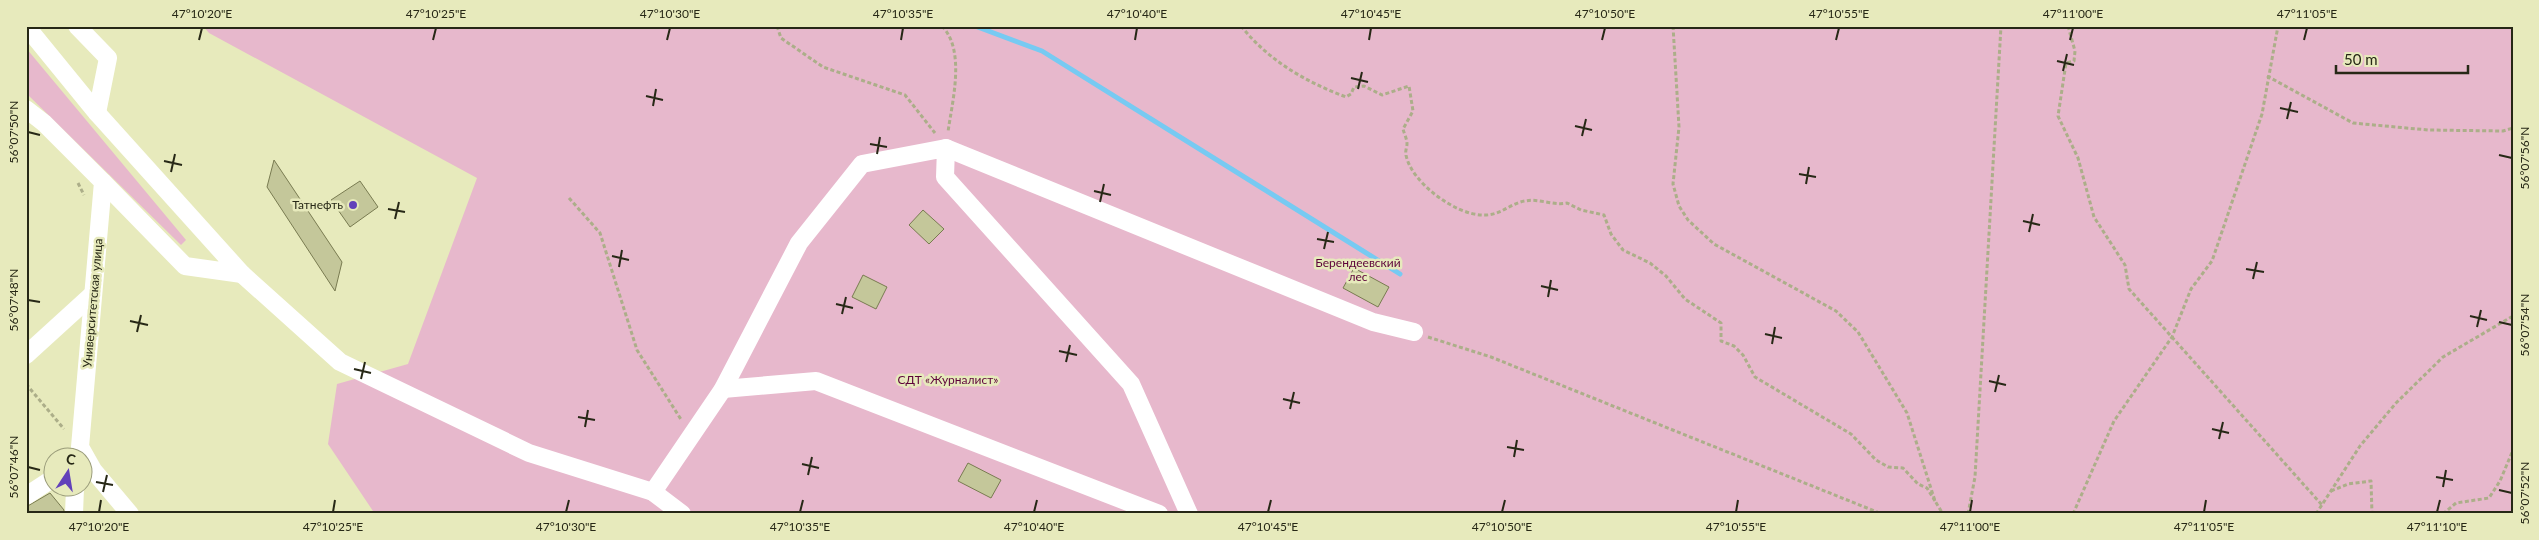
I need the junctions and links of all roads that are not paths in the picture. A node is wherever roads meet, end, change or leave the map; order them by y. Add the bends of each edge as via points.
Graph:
1 (26, 26) edge
2 (77, 26) edge
3 (26, 109) edge
4 (97, 113) junction
5 (946, 148) junction
6 (103, 182) junction
7 (242, 274) junction
8 (93, 294) junction
9 (1414, 332) road end
10 (26, 355) edge
11 (723, 389) junction
12 (79, 448) edge
13 (92, 469) edge
14 (42, 486) edge
15 (652, 492) junction
16 (26, 496) edge
17 (75, 498) edge
18 (74, 514) edge
19 (130, 514) edge
20 (682, 514) edge
21 (1158, 514) edge
22 (1189, 514) edge

1 - 4 street
2 - 4 street via 108,58
3 - 6 street
4 - 7 street
5 - 9 street via 1373,322
5 - 11 street via 862,164 799,243
5 - 22 street via 945,177 1132,384
6 - 7 street via 185,266
6 - 8 street, Университетская улица
7 - 15 street via 340,362 529,453
8 - 10 street
8 - 12 street, Университетская улица
11 - 15 street
11 - 21 street via 816,381
13 - 19 street
14 - 16 street
15 - 20 street
17 - 18 street

